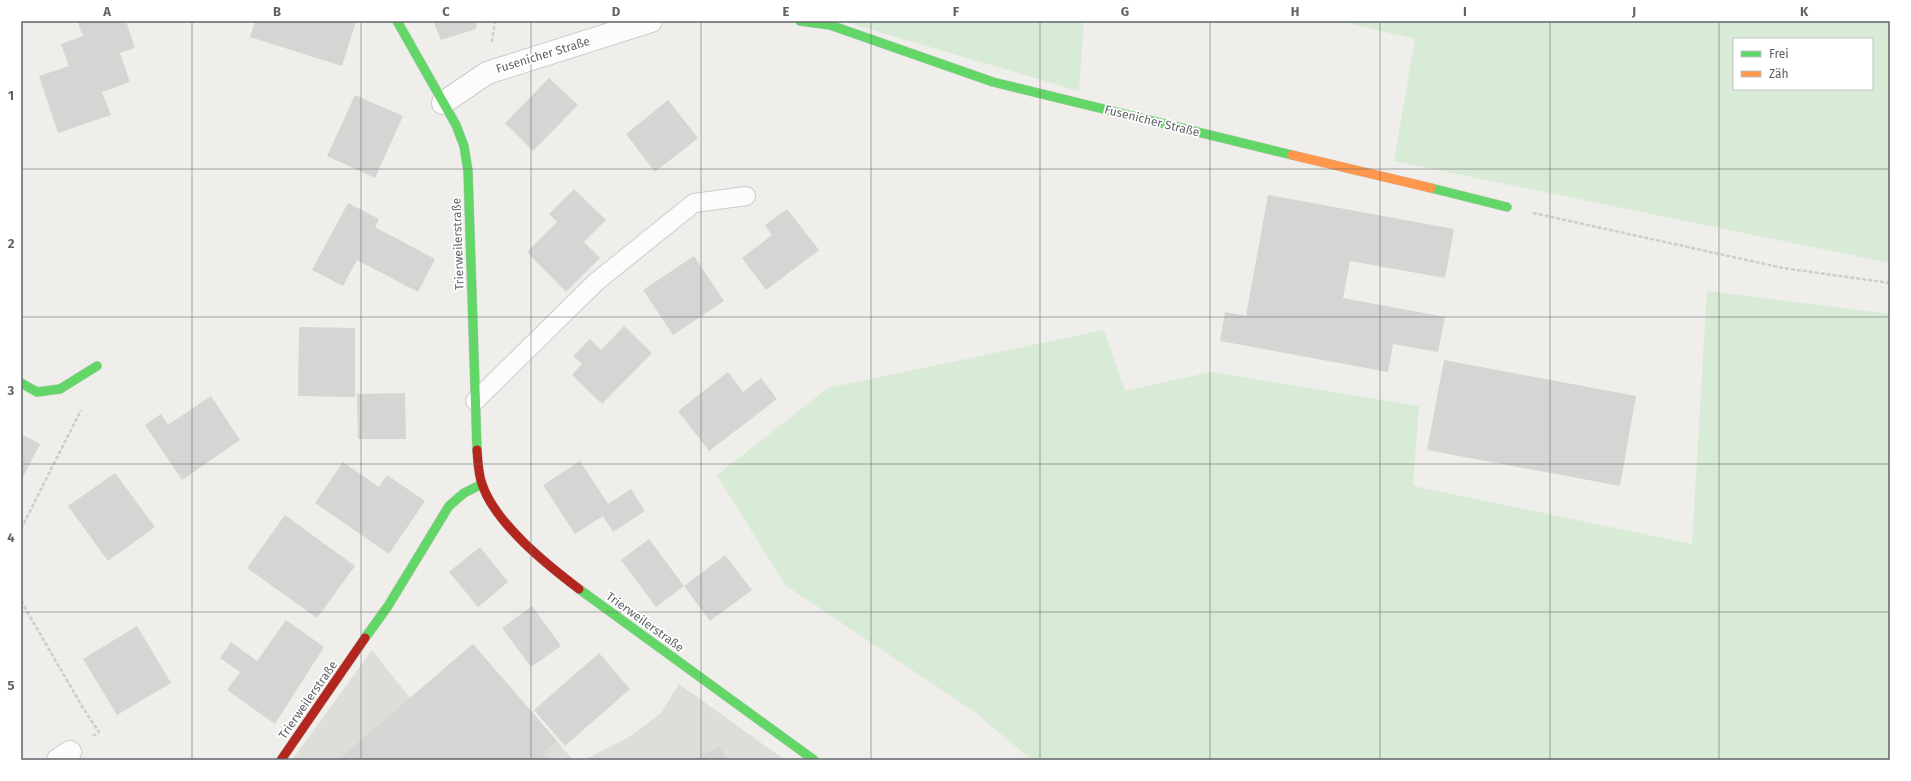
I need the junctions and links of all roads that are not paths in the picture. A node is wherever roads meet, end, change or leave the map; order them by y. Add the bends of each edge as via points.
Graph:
1 (397, 21) edge
2 (651, 21) edge
3 (800, 21) edge
4 (444, 103) junction
5 (746, 196) dead end
6 (1507, 207) road end
7 (96, 366) dead end
8 (21, 383) edge
9 (474, 401) junction
10 (482, 484) junction
11 (281, 760) edge
12 (814, 760) edge

1 - 4 street, Trierweilerstraße
2 - 4 street, Fusenicher Straße via 487,73
3 - 6 street, Fusenicher Straße via 830,24 993,82
4 - 9 street, Trierweilerstraße via 464,146 468,171
5 - 9 lane via 694,203 596,282
7 - 8 street via 60,389 37,392
9 - 10 street, Trierweilerstraße via 478,464
10 - 11 street, Trierweilerstraße via 470,488 449,506 384,613
10 - 12 street, Trierweilerstraße via 500,516 518,537 564,577

